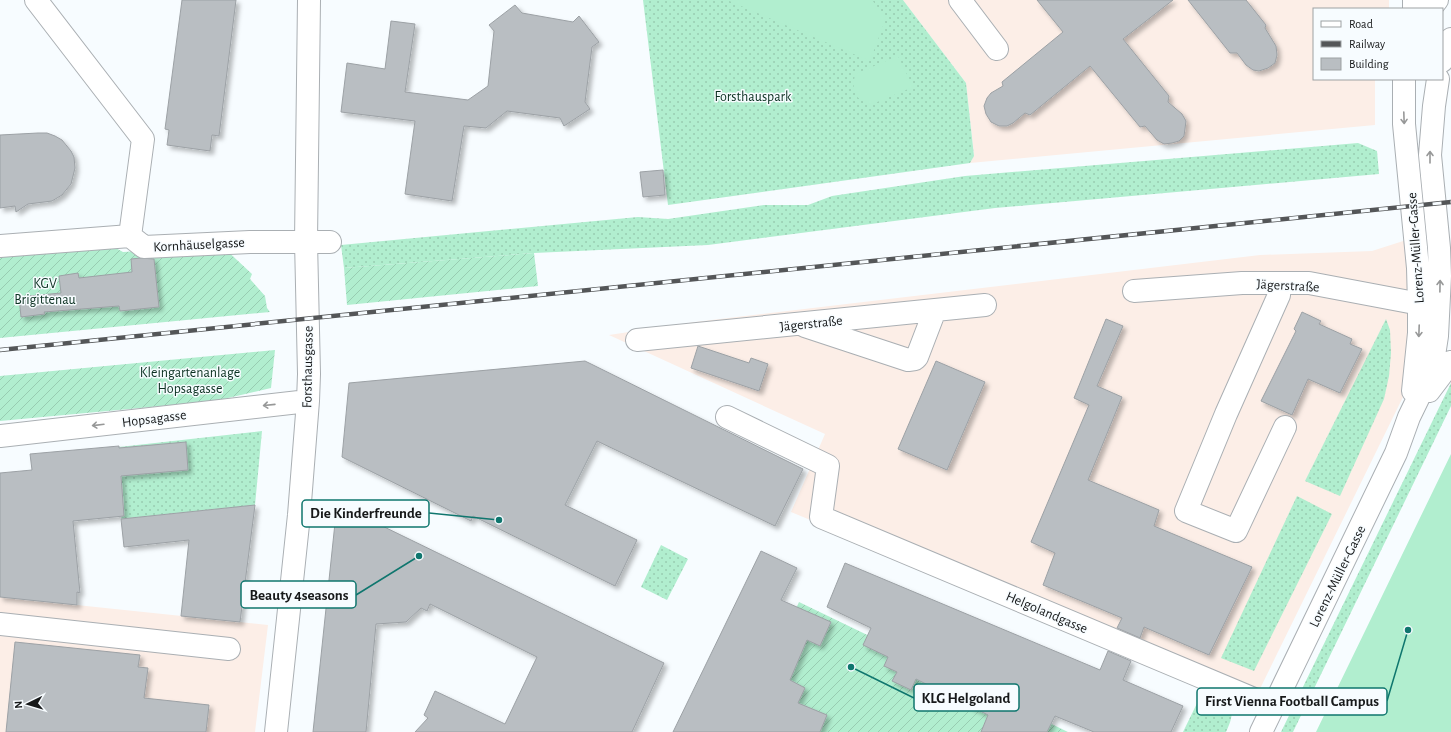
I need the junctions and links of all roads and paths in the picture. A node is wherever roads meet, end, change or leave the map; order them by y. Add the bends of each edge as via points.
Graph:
1 (36, 0) edge
2 (310, 0) edge
3 (960, 0) edge
4 (1437, 0) edge
5 (1431, 8) edge
6 (1451, 39) edge
7 (997, 49) dead end
8 (1443, 59) edge
9 (1404, 80) edge
10 (1438, 80) edge
11 (130, 236) junction
12 (306, 241) junction
13 (330, 242) dead end
14 (0, 246) edge
15 (1280, 283) junction
16 (1134, 291) dead end
17 (986, 305) dead end
18 (1429, 306) junction
19 (935, 310) junction
20 (798, 324) junction
21 (637, 340) dead end
22 (1451, 362) edge
23 (308, 401) junction
24 (727, 417) dead end
25 (1409, 418) junction
26 (1285, 427) dead end
27 (0, 436) edge
28 (0, 624) edge
29 (229, 649) dead end
30 (1273, 707) junction
31 (276, 732) edge
32 (1261, 732) edge

1 - 11 street via 143,139
2 - 12 street, Forsthausgasse
3 - 7 street
4 - 5 street
6 - 8 street
9 -> 18 street, Lorenz-Müller-Gasse via 1404,124 1418,268
18 -> 10 street, Lorenz-Müller-Gasse via 1439,248 1430,155
11 - 12 street, Kornhäuselgasse via 144,247
11 - 14 street
12 - 13 street, Kornhäuselgasse
12 - 23 street, Forsthausgasse
15 - 16 street, Jägerstraße via 1242,283
15 - 18 street, Jägerstraße via 1309,283
15 - 26 street via 1279,296 1186,511 1236,531
17 - 19 street, Jägerstraße
18 - 25 street, Lorenz-Müller-Gasse via 1419,333
19 - 20 street, Jägerstraße
19 - 20 street via 917,357 911,360
20 - 21 street, Jägerstraße
22 - 25 street
23 -> 27 street, Hopsagasse
23 - 31 street, Forsthausgasse via 299,515
24 - 30 street, Helgolandgasse via 828,466 821,517
25 - 30 street, Lorenz-Müller-Gasse via 1396,453
28 - 29 street
30 - 32 street, Lorenz-Müller-Gasse

